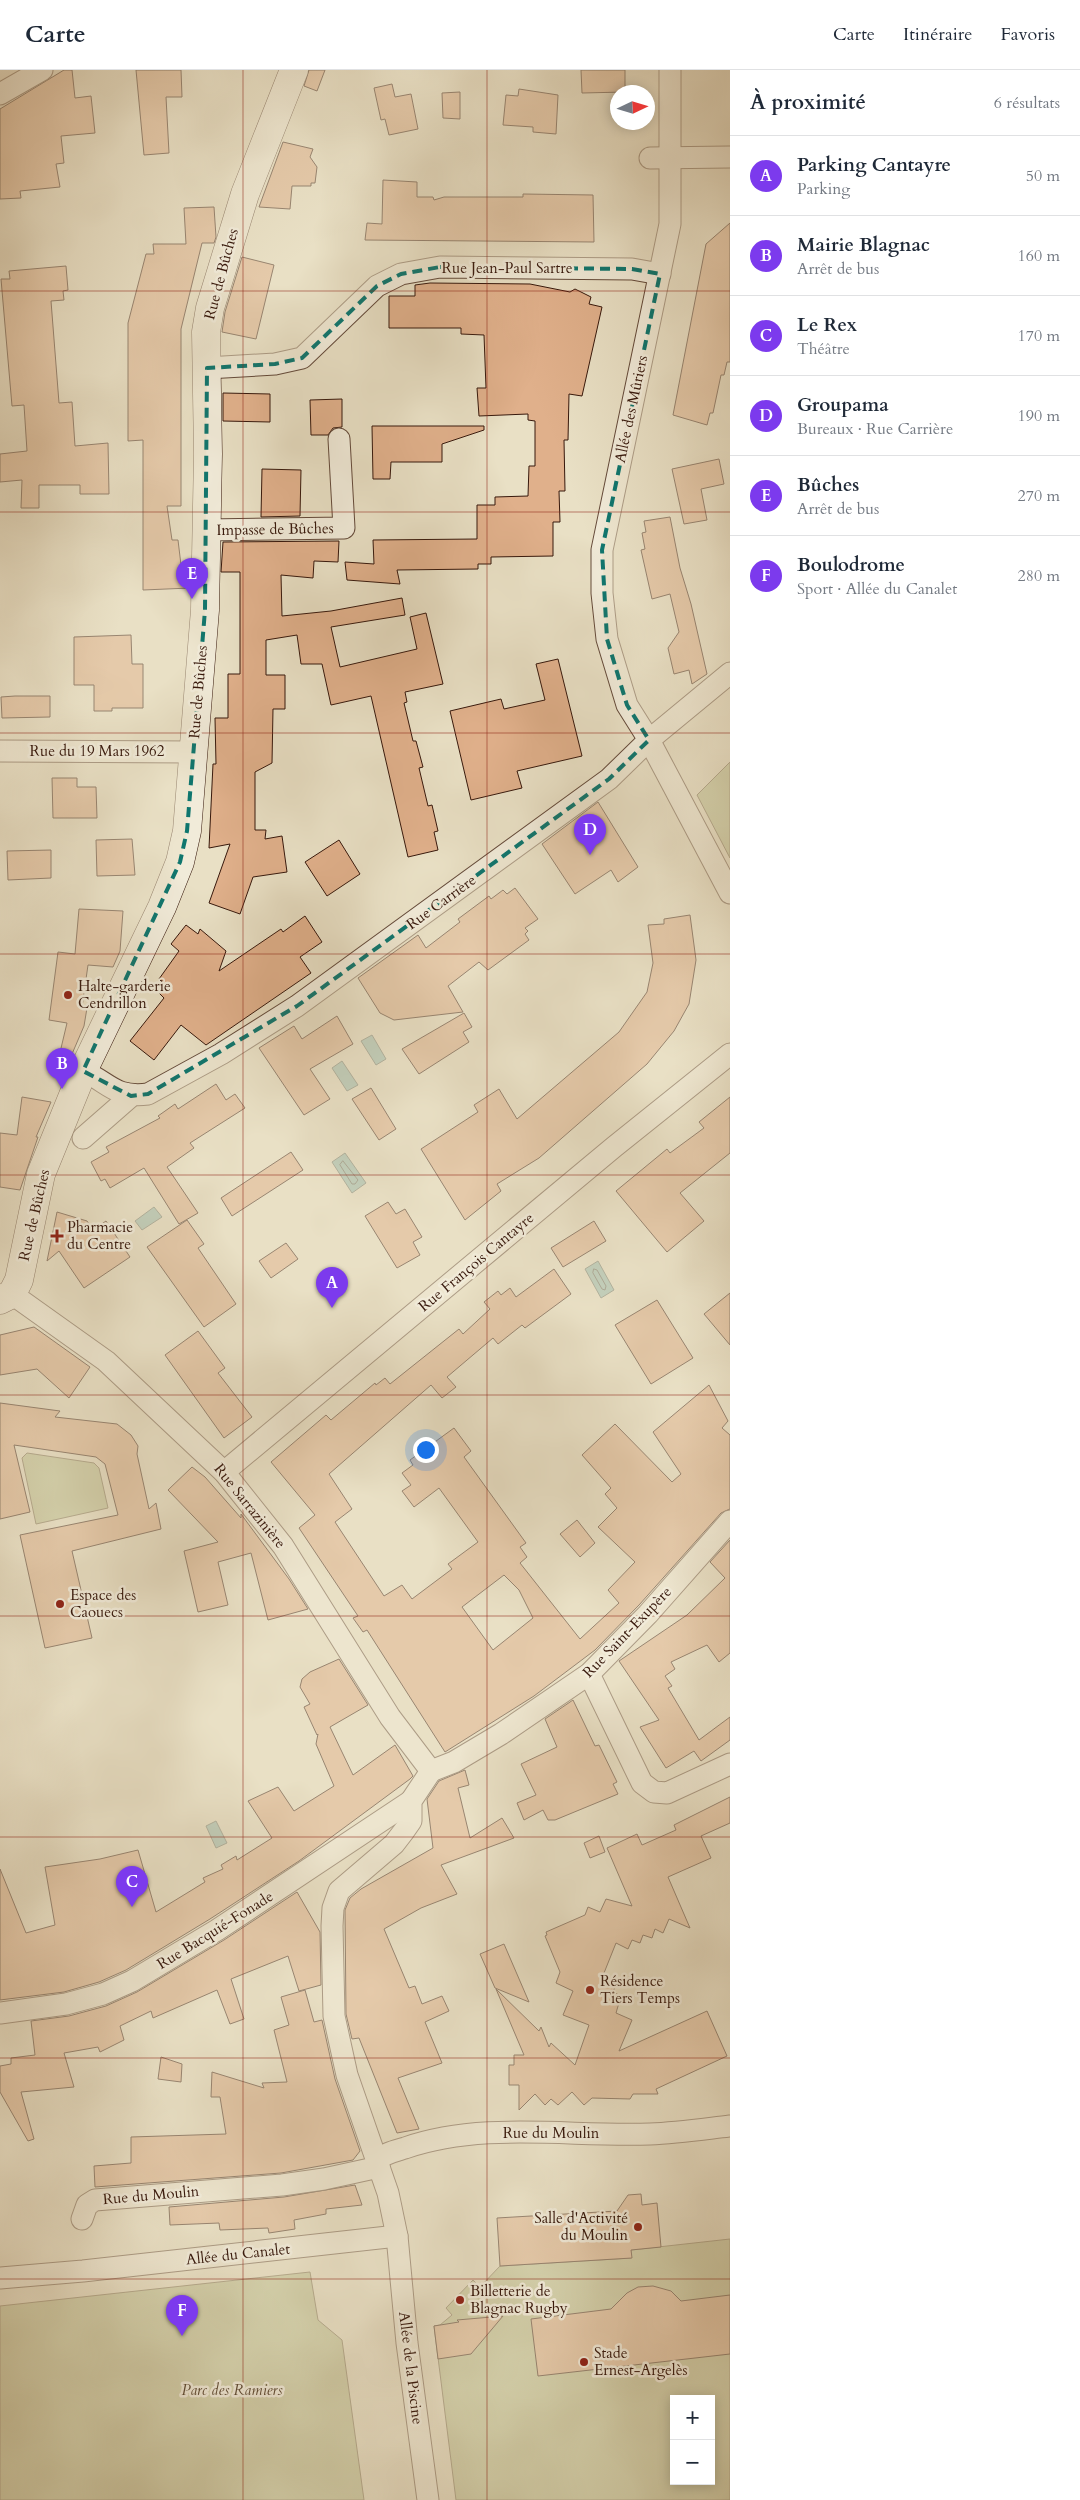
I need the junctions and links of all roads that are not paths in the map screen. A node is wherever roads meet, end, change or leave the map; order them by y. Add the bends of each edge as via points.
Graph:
1 (42, 70) edge
2 (294, 70) edge
3 (670, 70) edge
4 (0, 94) edge
5 (661, 157) junction
6 (730, 157) edge
7 (660, 274) junction
8 (207, 368) junction
9 (339, 439) dead end
10 (207, 530) junction
11 (730, 673) edge
12 (649, 740) junction
13 (0, 751) edge
14 (193, 752) junction
15 (730, 893) edge
16 (730, 1054) edge
17 (83, 1071) junction
18 (131, 1096) junction
19 (84, 1138) dead end
20 (6, 1297) edge
21 (224, 1472) junction
22 (730, 1521) edge
23 (589, 1674) junction
24 (730, 1764) edge
25 (431, 1770) junction
26 (411, 1801) junction
27 (0, 2014) edge
28 (730, 2126) edge
29 (378, 2163) junction
30 (82, 2219) dead end
31 (397, 2236) junction
32 (0, 2278) edge
33 (428, 2500) edge

1 - 4 street
2 - 8 main road, Rue de Bûches via 225,252 206,332
3 - 5 street, Allée des Mûriers
5 - 6 street
5 - 7 street, Allée des Mûriers via 670,224
7 - 8 street, Rue Jean-Paul Sartre via 632,269 440,266 401,274 377,286 302,358 276,364
7 - 12 street, Allée des Mûriers via 602,550 607,639 627,705
8 - 10 main road, Rue de Bûches
9 - 10 street, Impasse de Bûches via 344,528
10 - 14 main road, Rue de Bûches via 205,610
11 - 12 street, Rue Carrière
12 - 15 street
12 - 18 street, Rue Carrière via 609,779 296,1006 221,1054 148,1094
13 - 14 street, Rue du 19 Mars 1962
14 - 17 main road, Rue de Bûches via 187,831 180,862 162,907
16 - 21 street, Rue François Cantayre
17 - 18 street via 107,1087
17 - 20 main road, Rue de Bûches via 41,1174 19,1280
18 - 19 street, Rue Carrière
20 - 21 street, Rue Sarrazinière via 106,1361
21 - 25 street, Rue Sarrazinière via 283,1546 390,1717
22 - 23 street, Rue Saint-Exupère via 648,1614
23 - 24 street via 642,1783 654,1792 667,1794
23 - 25 street, Rue Saint-Exupère via 501,1734 454,1762
25 - 26 street
26 - 27 street, Rue Bacquié-Fonade via 217,1930 132,1981 103,1994 66,2004
26 - 29 street via 411,1820 404,1831 394,1844 339,1891 333,1908 334,2016 347,2075
28 - 29 street, Rue du Moulin via 651,2134 511,2132 456,2135 383,2155
29 - 30 street, Rue du Moulin via 324,2179 282,2185 95,2200 86,2205
29 - 31 street
31 - 32 street, Allée du Canalet
31 - 33 street, Allée de la Piscine via 407,2343

